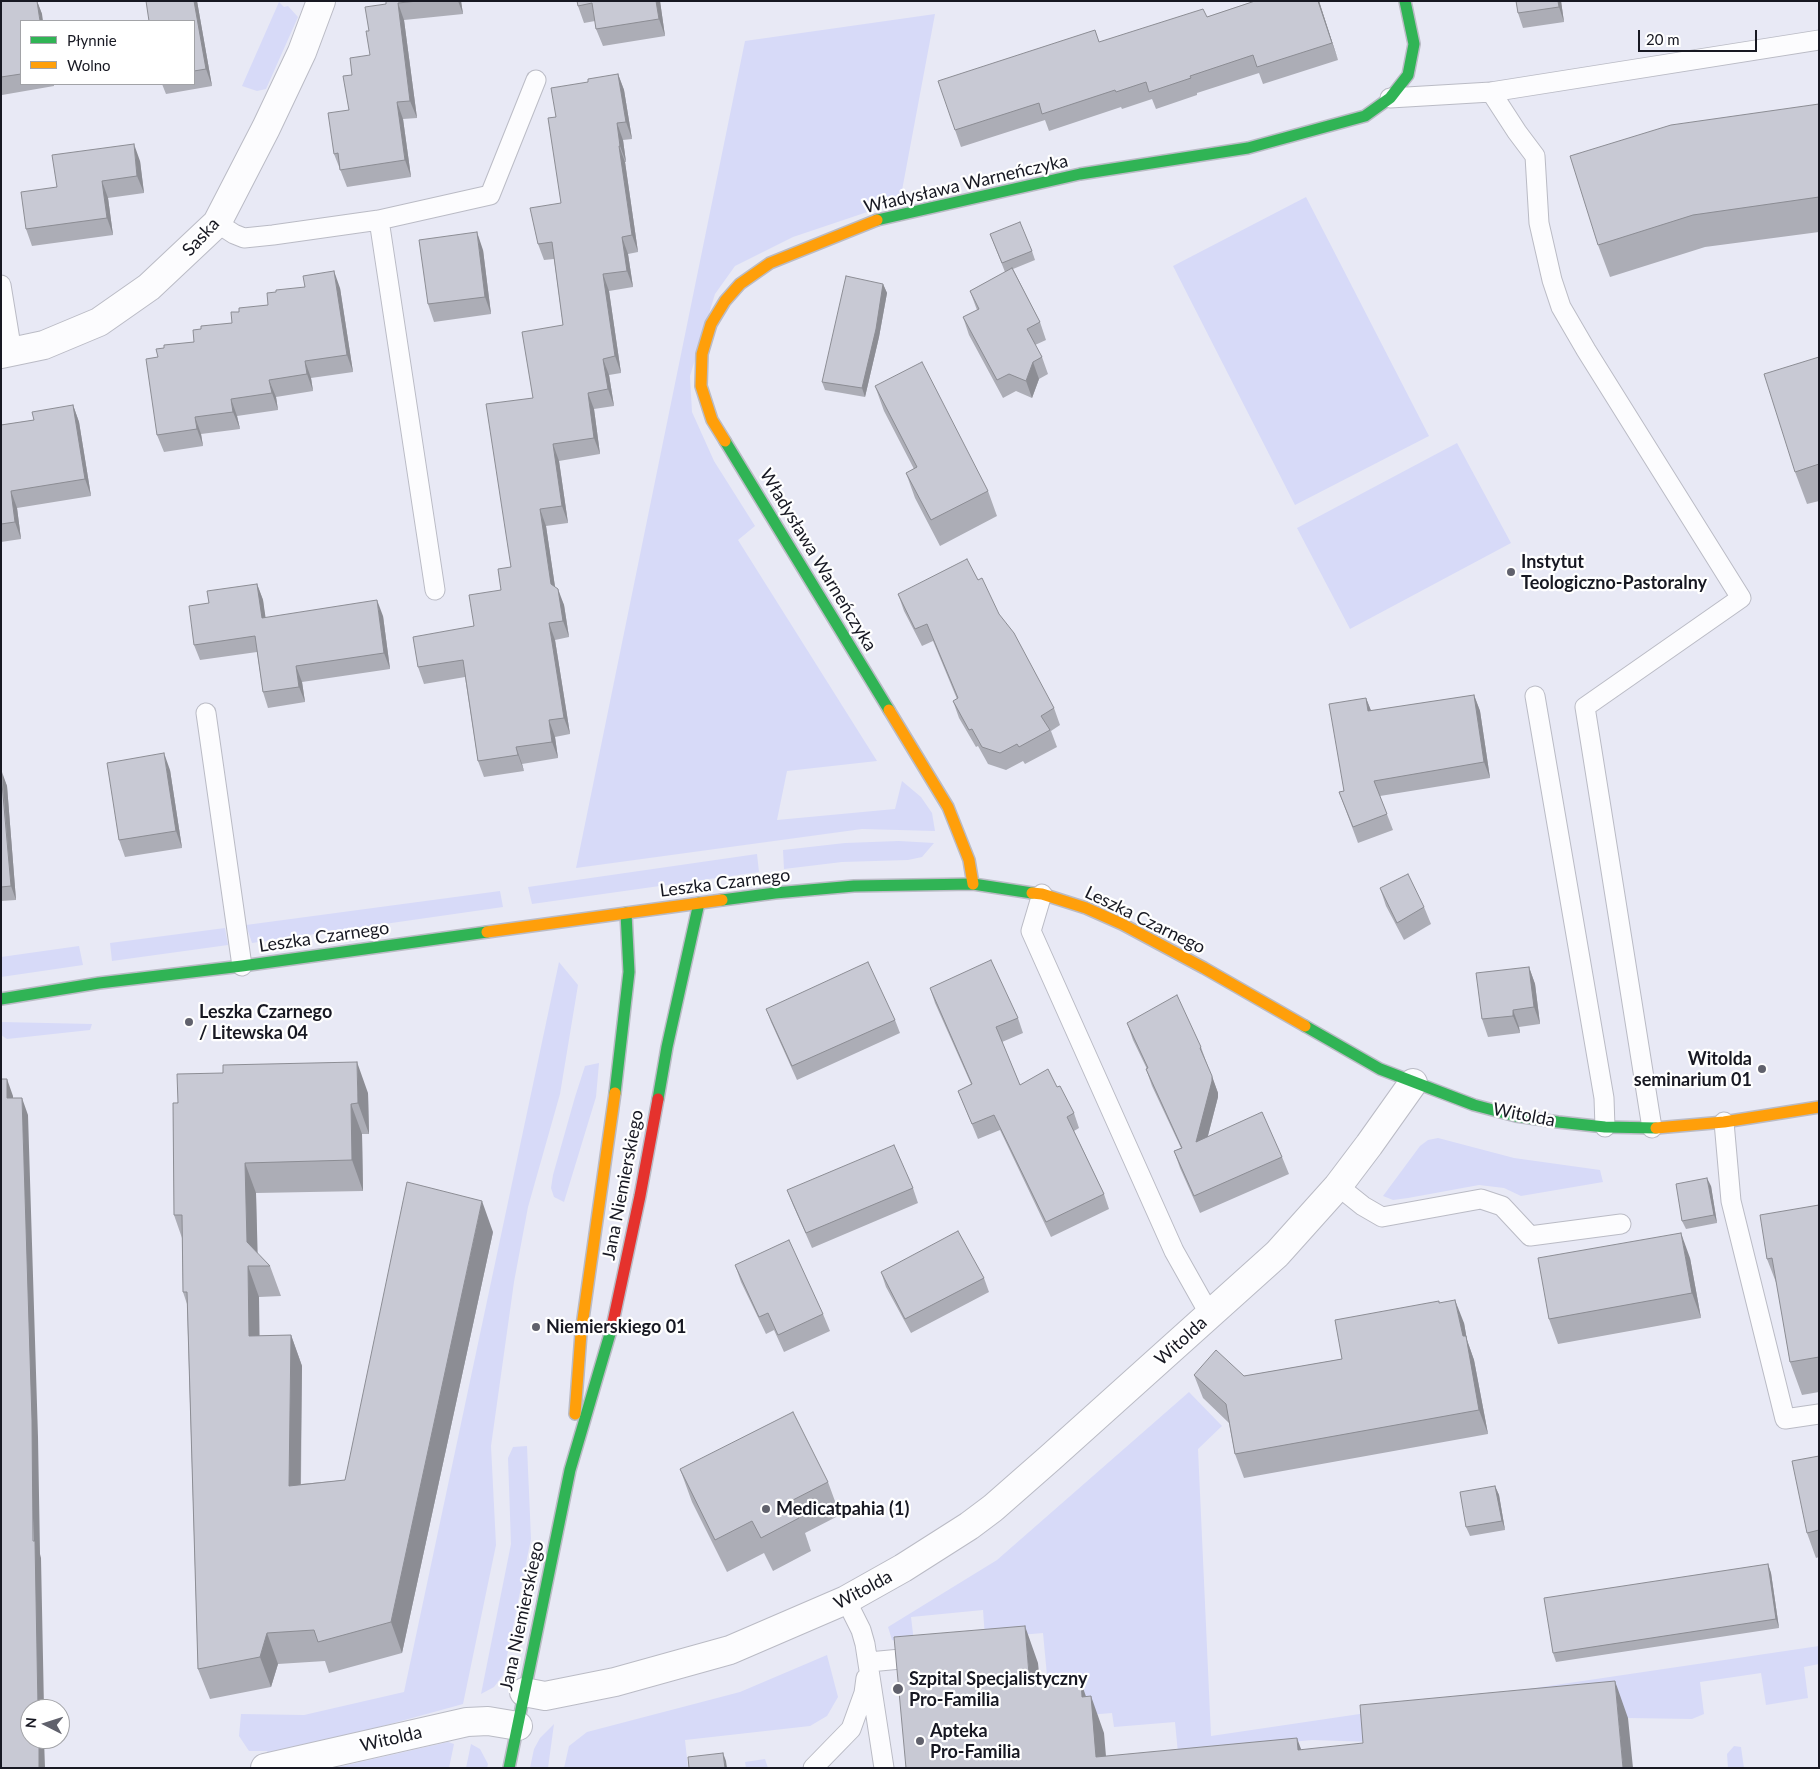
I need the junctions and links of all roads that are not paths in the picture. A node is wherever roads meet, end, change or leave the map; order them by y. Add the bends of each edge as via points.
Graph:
1 (321, 1) edge
2 (1405, 1) edge
3 (1819, 40) edge
4 (536, 80) dead end
5 (1491, 92) junction
6 (1390, 98) junction
7 (379, 220) junction
8 (217, 223) junction
9 (1, 285) edge
10 (7, 353) edge
11 (435, 590) dead end
12 (1535, 696) dead end
13 (206, 713) dead end
14 (973, 884) junction
15 (1042, 894) junction
16 (699, 903) junction
17 (626, 913) junction
18 (242, 966) junction
19 (1, 999) edge
20 (1413, 1083) junction
21 (1819, 1107) edge
22 (1724, 1122) junction
23 (1605, 1127) junction
24 (1652, 1128) junction
25 (1338, 1186) junction
26 (1621, 1224) dead end
27 (1210, 1315) junction
28 (1819, 1414) edge
29 (570, 1470) junction
30 (846, 1600) junction
31 (935, 1656) edge
32 (869, 1662) junction
33 (524, 1692) junction
34 (518, 1726) junction
35 (265, 1768) edge
36 (509, 1768) edge
37 (813, 1768) edge
38 (884, 1768) edge

1 - 8 street, Saska via 302,52
2 - 6 street, Władysława Warneńczyka via 1414,44 1408,75
3 - 5 lane
4 - 7 lane via 490,195
5 - 6 lane
5 - 24 lane via 1535,156 1539,223 1561,307 1742,598 1585,707
6 - 14 street, Władysława Warneńczyka via 1365,116 1248,148 1080,174 876,220 770,263 740,284 711,324 702,354 701,386 712,420 948,807 969,860
7 - 8 lane via 244,238
7 - 11 lane
8 - 10 street, Saska via 149,287 99,322 44,345
9 - 10 lane
12 - 23 lane via 1604,1098
13 - 18 lane
14 - 15 street, Leszka Czarnego
14 - 16 street, Leszka Czarnego via 854,886
15 - 20 street, Leszka Czarnego via 1122,924 1380,1069
15 - 27 lane via 1031,931 1174,1250
16 - 17 street, Leszka Czarnego
16 - 29 street, Jana Niemierskiego via 613,1322
17 - 18 street, Leszka Czarnego
17 - 29 street, Jana Niemierskiego via 629,972 580,1333
18 - 19 street, Leszka Czarnego via 99,983
20 - 23 street, Witolda via 1516,1116
20 - 25 street, Witolda
21 - 22 street, Witolda
22 - 24 street, Witolda
22 - 28 lane via 1731,1201 1785,1419
23 - 24 street, Witolda
25 - 26 lane via 1382,1217 1455,1212 1481,1199 1502,1206 1530,1236
25 - 27 street, Witolda via 1277,1254
27 - 30 street, Witolda via 993,1508 917,1560
29 - 33 street, Jana Niemierskiego
30 - 32 lane via 861,1630
30 - 33 street, Witolda via 730,1650 615,1682 546,1696
31 - 32 lane
32 - 37 lane via 864,1694 852,1729
32 - 38 lane
33 - 34 street, Jana Niemierskiego
34 - 35 street, Witolda via 467,1722
34 - 36 street, Jana Niemierskiego

